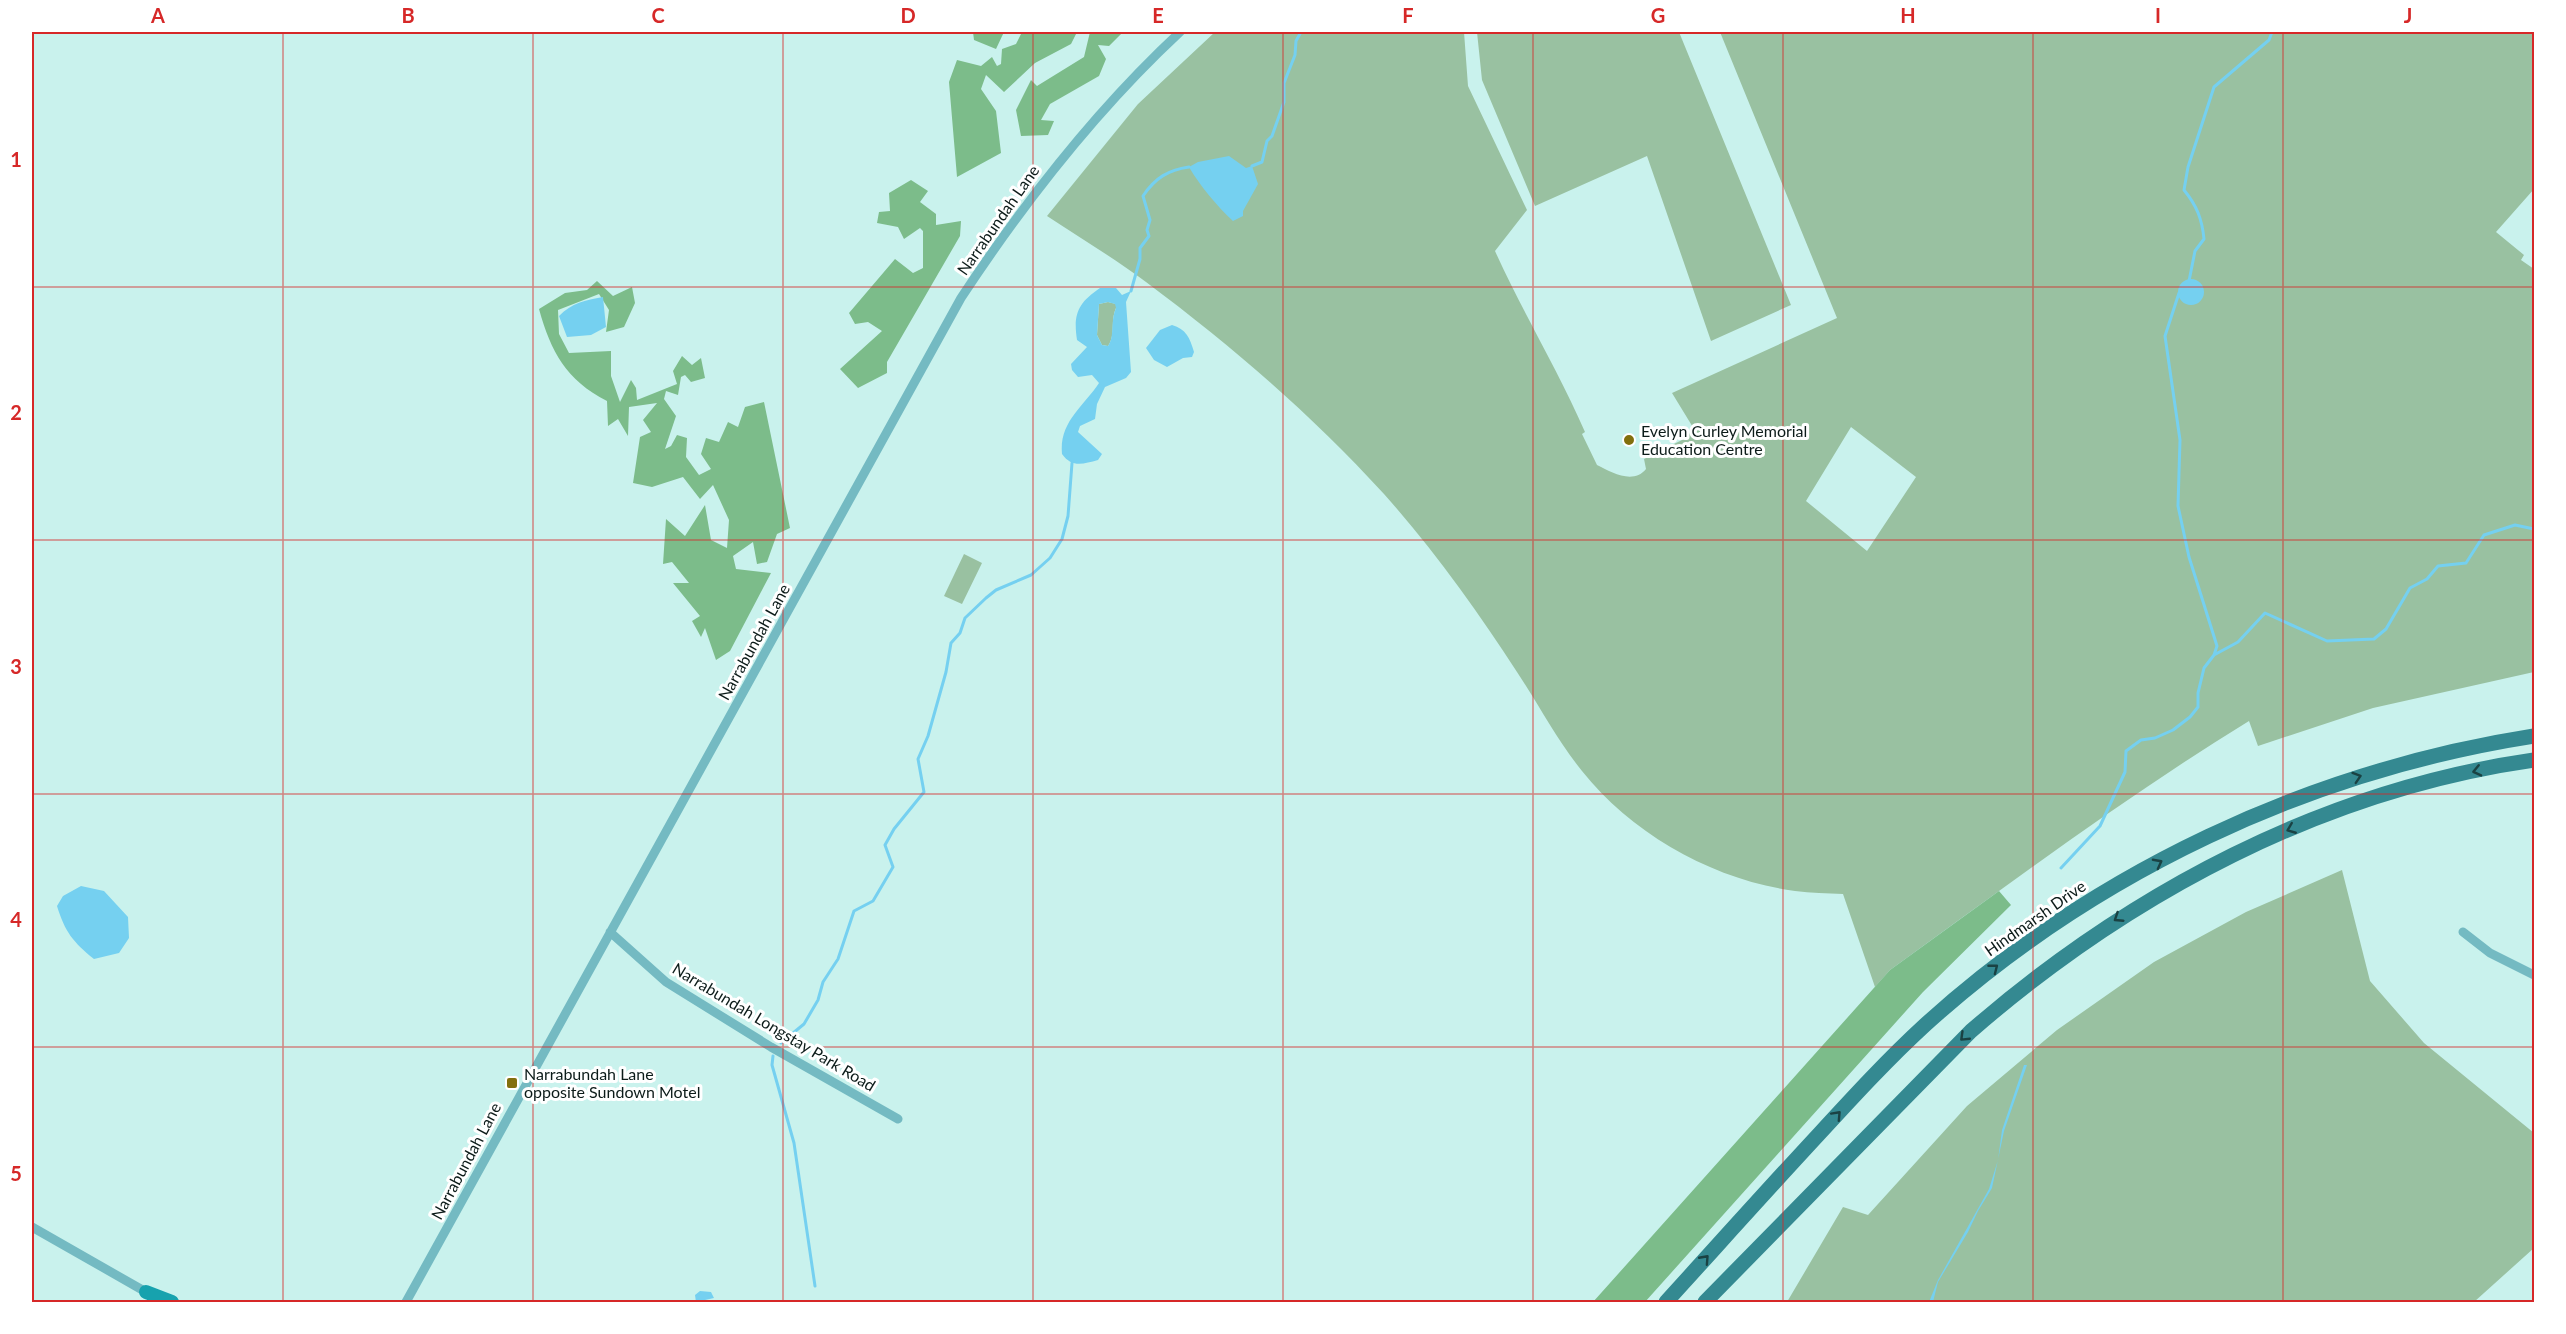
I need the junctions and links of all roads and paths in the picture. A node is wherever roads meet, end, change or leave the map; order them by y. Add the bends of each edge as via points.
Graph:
1 (1180, 32) edge
2 (2535, 736) edge
3 (2535, 760) edge
4 (610, 932) junction
5 (2463, 932) dead end
6 (2535, 975) edge
7 (898, 1119) dead end
8 (32, 1227) edge
9 (151, 1297) edge
10 (172, 1302) edge
11 (406, 1302) edge
12 (1666, 1302) edge
13 (1705, 1302) edge

1 - 4 street, Narrabundah Lane via 1064,154 961,298
12 -> 2 main road, Hindmarsh Drive via 1911,1038 1999,964 2069,915 2187,847 2307,794 2443,753
3 -> 13 main road via 2381,796 2288,830 2170,886 2089,938 1971,1031
4 - 7 street, Narrabundah Longstay Park Road via 666,982
4 - 11 street, Narrabundah Lane
5 - 6 street via 2490,953
8 - 9 street
9 - 10 street

